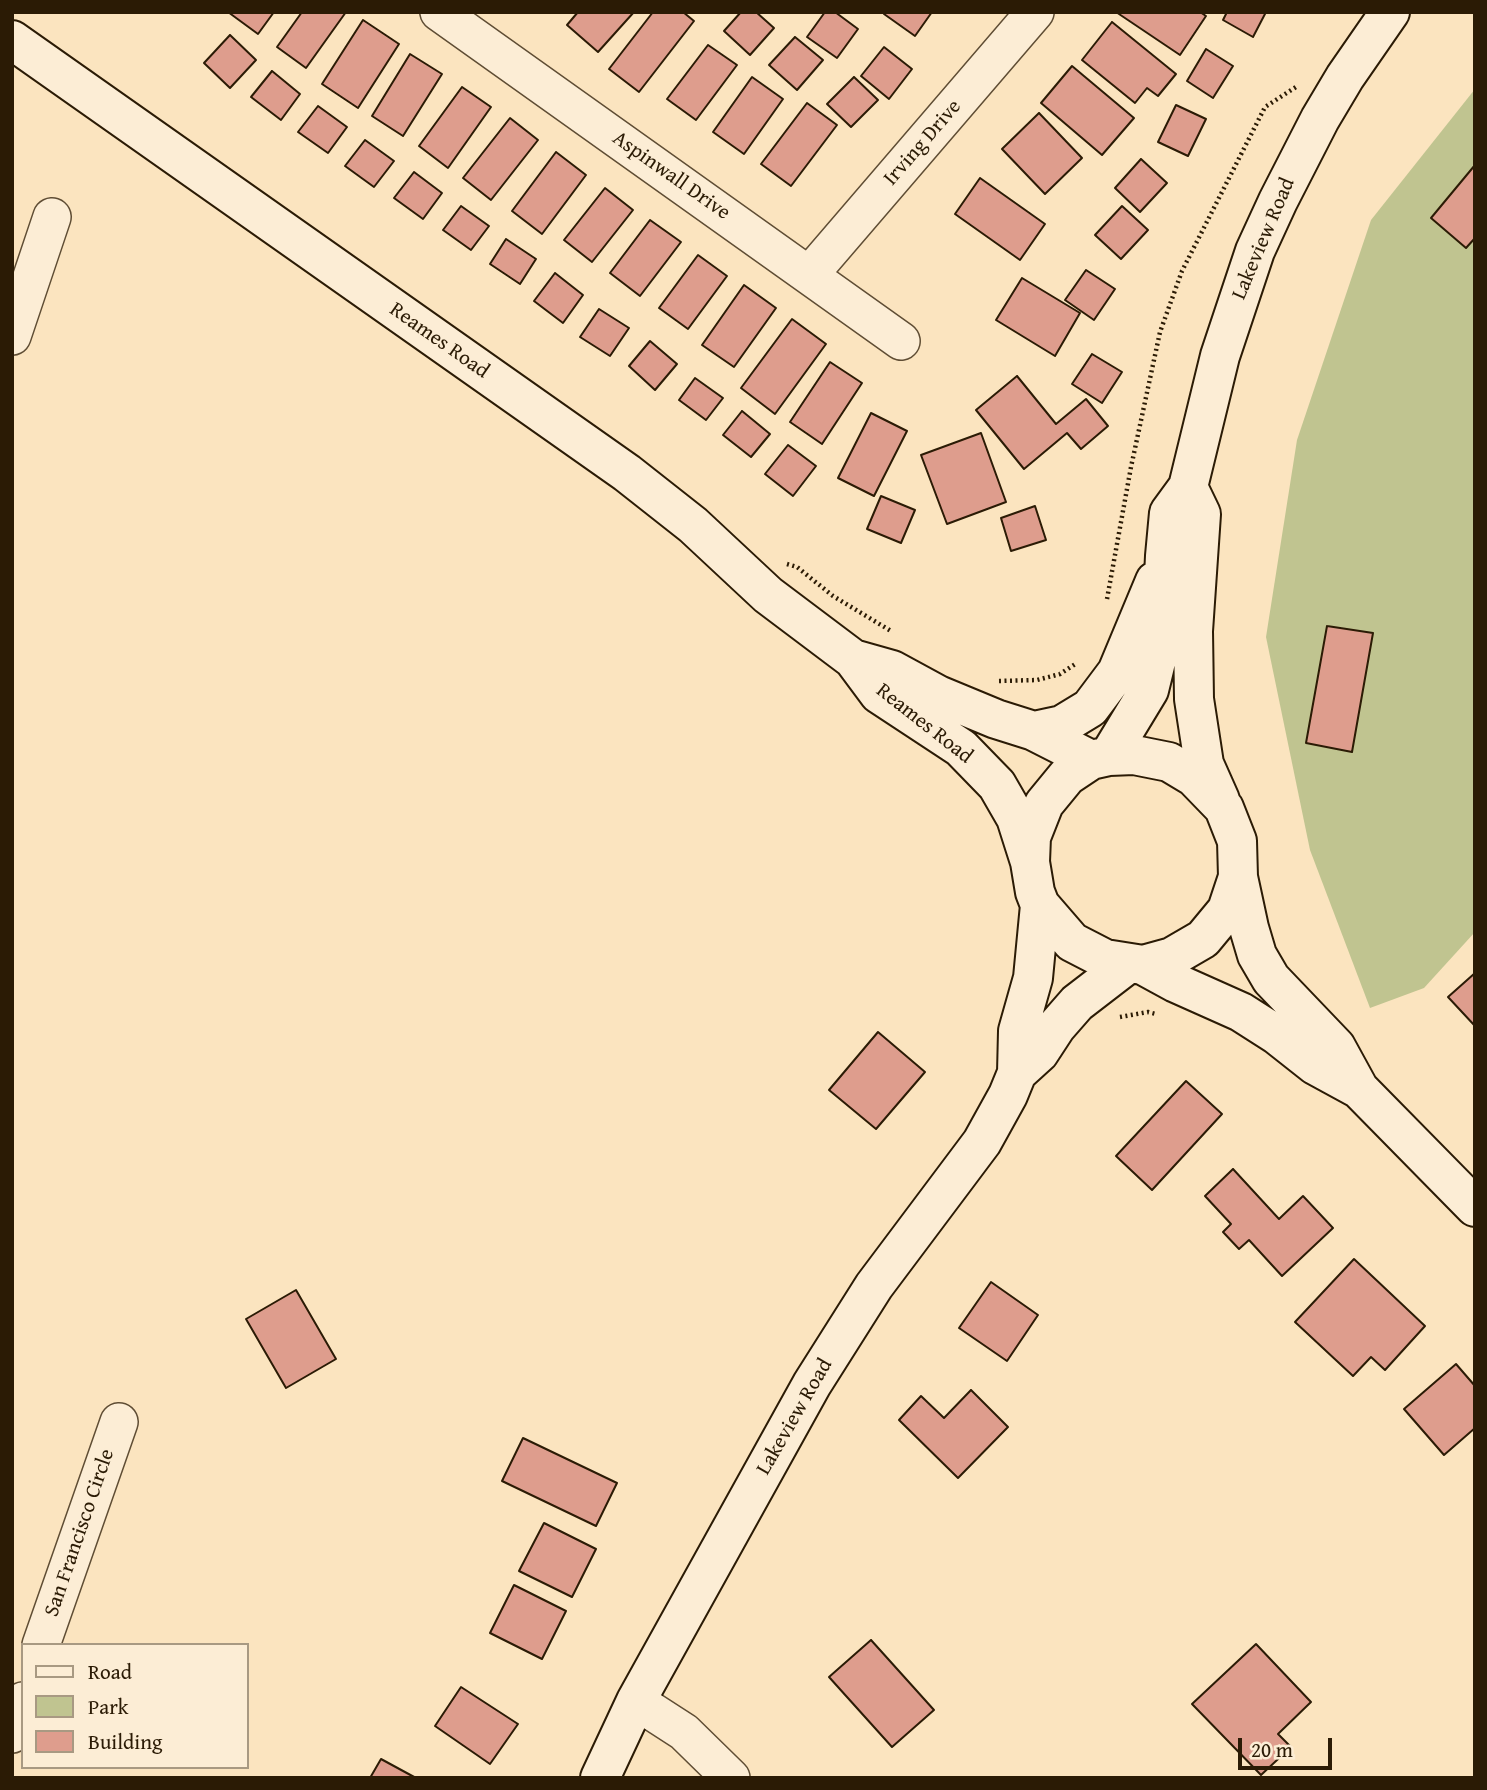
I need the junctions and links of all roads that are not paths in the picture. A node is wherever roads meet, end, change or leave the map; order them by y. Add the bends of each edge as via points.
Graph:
1 (439, 12) edge
2 (1035, 12) edge
3 (1390, 12) edge
4 (12, 40) edge
5 (52, 217) dead end
6 (810, 274) junction
7 (13, 334) edge
8 (901, 341) dead end
9 (1188, 487) junction
10 (1165, 556) junction
11 (853, 659) junction
12 (1034, 731) junction
13 (1100, 758) junction
14 (1224, 808) junction
15 (1030, 862) junction
16 (1238, 877) junction
17 (1040, 905) junction
18 (1136, 964) junction
19 (1017, 1073) junction
20 (1359, 1089) junction
21 (1475, 1207) edge
22 (119, 1422) dead end
23 (42, 1643) edge
24 (636, 1702) junction
25 (21, 1707) edge
26 (12, 1734) edge
27 (600, 1778) edge
28 (731, 1778) edge

1 - 6 street, Aspinwall Drive
2 - 6 street, Irving Drive
3 - 9 main road, Lakeview Road via 1320,119 1255,251 1220,356
4 - 11 main road, Reames Road via 627,473 693,525 768,595
5 - 7 street
6 - 8 street, Aspinwall Drive
9 - 10 main road, Lakeview Road via 1169,513
9 - 14 main road via 1202,514 1193,631 1194,699 1204,764
10 - 12 main road via 1117,672 1090,708 1062,725
10 - 13 main road, Lakeview Road via 1161,641 1149,691
11 - 12 main road, Reames Road via 892,670 938,695
11 - 15 main road, Reames Road via 879,694 961,748 997,785 1016,818
12 - 13 main road, Reames Road
13 - 14 main road via 1134,755 1169,762 1194,777
13 - 15 main road via 1067,776 1044,804 1031,836
14 - 16 main road via 1237,841
15 - 17 main road
16 - 18 main road via 1227,910 1203,939 1172,957
16 - 20 main road via 1257,956 1280,989 1335,1047
17 - 18 main road via 1072,942 1105,959
17 - 19 main road, Lakeview Road via 1033,978 1018,1031
18 - 19 main road, Lakeview Road via 1077,1003 1039,1053
18 - 20 main road via 1241,1012 1315,1065
19 - 24 main road, Lakeview Road via 982,1142 874,1286 812,1384
20 - 21 main road
22 - 23 street, San Francisco Circle
24 - 27 main road, Lakeview Road
24 - 28 street via 684,1732
25 - 26 street

